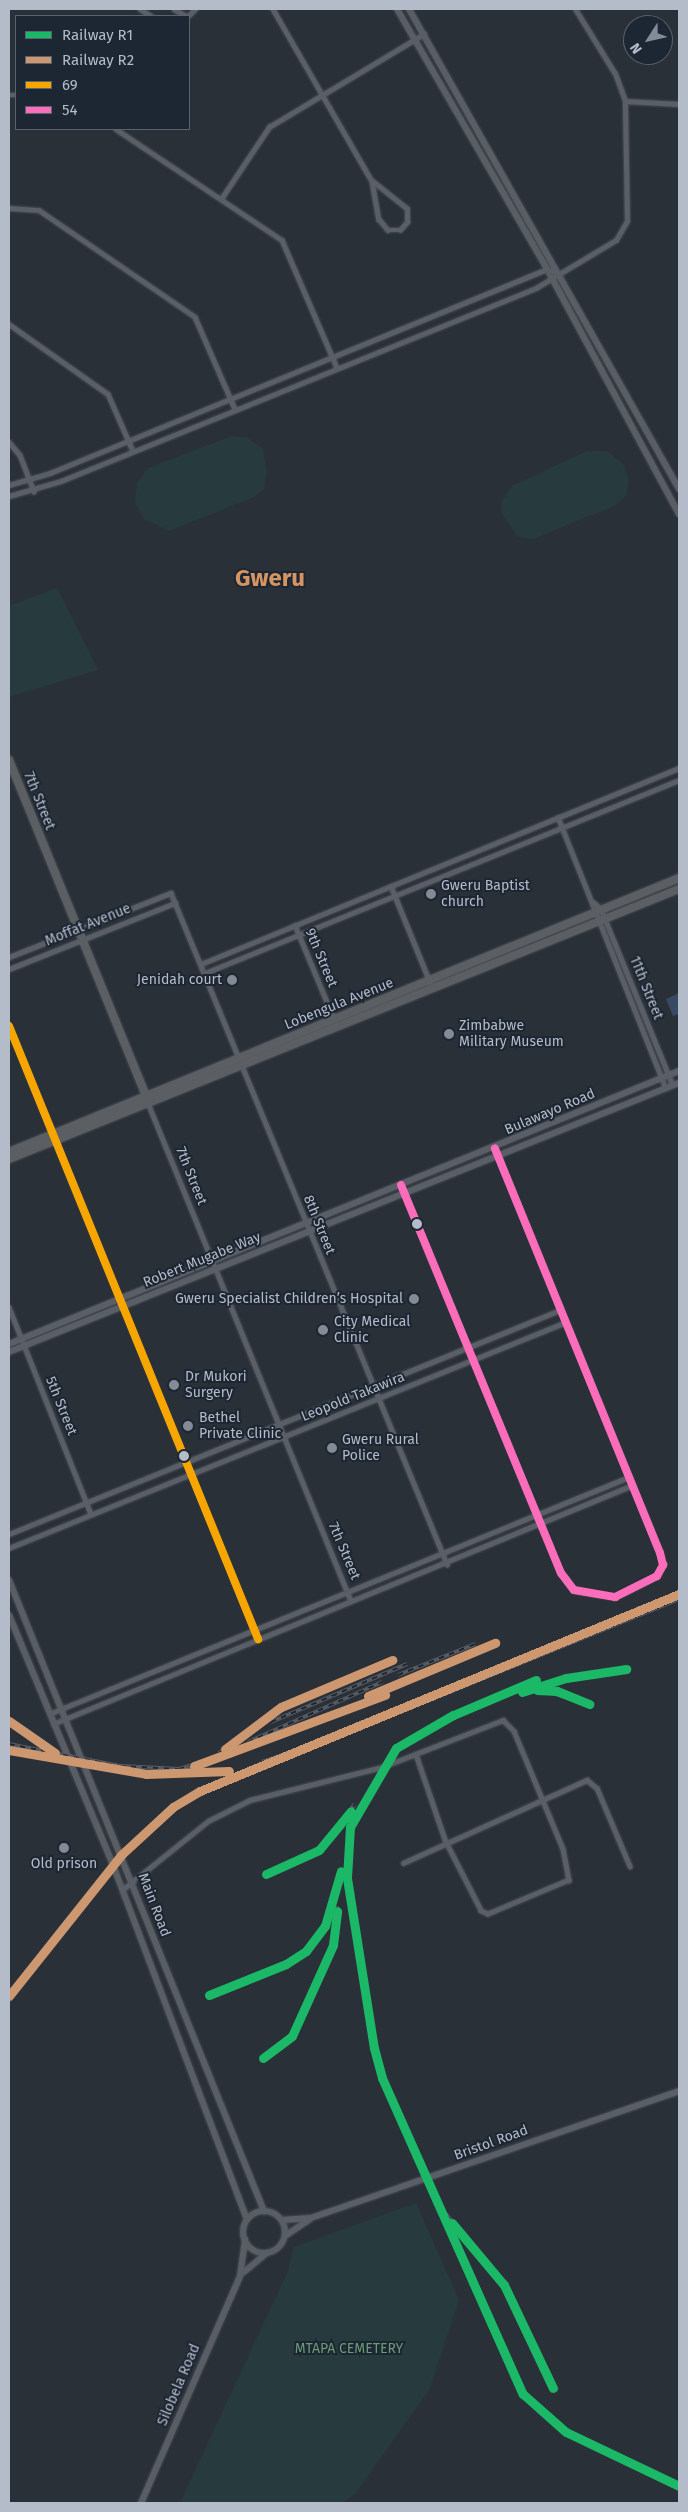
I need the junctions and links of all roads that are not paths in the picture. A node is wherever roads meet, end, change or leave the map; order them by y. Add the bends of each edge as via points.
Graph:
1 (174, 9) edge
2 (273, 9) edge
3 (397, 9) edge
4 (409, 9) edge
5 (575, 9) edge
6 (185, 15) edge
7 (424, 34) junction
8 (415, 40) junction
9 (322, 93) junction
10 (624, 101) junction
11 (679, 104) edge
12 (118, 130) edge
13 (372, 181) junction
14 (221, 199) junction
15 (9, 208) edge
16 (547, 269) junction
17 (561, 272) junction
18 (553, 281) junction
19 (438, 314) junction
20 (9, 324) edge
21 (442, 326) junction
22 (334, 358) junction
23 (337, 368) junction
24 (231, 400) junction
25 (235, 409) junction
26 (129, 440) junction
27 (9, 442) edge
28 (133, 451) junction
29 (30, 480) junction
30 (9, 485) edge
31 (679, 489) edge
32 (34, 490) junction
33 (9, 496) edge
34 (679, 514) edge
35 (9, 763) edge
36 (679, 768) edge
37 (12, 776) edge
38 (679, 780) edge
39 (558, 817) junction
40 (562, 827) junction
41 (478, 850) junction
42 (482, 859) junction
43 (679, 878) edge
44 (391, 886) junction
45 (679, 889) edge
46 (171, 893) joint
47 (395, 895) junction
48 (175, 902) junction
49 (342, 906) junction
50 (597, 911) junction
51 (346, 914) junction
52 (605, 919) junction
53 (596, 922) junction
54 (295, 925) junction
55 (76, 930) junction
56 (298, 934) junction
57 (80, 941) junction
58 (9, 957) edge
59 (201, 964) junction
60 (9, 969) edge
61 (205, 973) junction
62 (429, 980) junction
63 (432, 988) junction
64 (336, 1023) junction
65 (9, 1026) edge
66 (239, 1062) junction
67 (679, 1072) edge
68 (669, 1076) junction
69 (662, 1078) junction
70 (676, 1084) edge
71 (666, 1088) junction
72 (147, 1100) junction
73 (54, 1137) junction
74 (495, 1148) junction
75 (9, 1152) edge
76 (498, 1156) junction
77 (9, 1159) edge
78 (401, 1185) junction
79 (404, 1194) junction
80 (306, 1224) junction
81 (310, 1231) junction
82 (212, 1260) junction
83 (215, 1269) junction
84 (119, 1298) junction
85 (122, 1306) junction
86 (9, 1307) edge
87 (560, 1310) junction
88 (566, 1322) junction
89 (22, 1339) junction
90 (9, 1344) edge
91 (24, 1346) junction
92 (468, 1347) junction
93 (9, 1352) edge
94 (473, 1360) junction
95 (372, 1388) junction
96 (377, 1398) junction
97 (278, 1425) junction
98 (283, 1437) junction
99 (185, 1463) junction
100 (189, 1474) junction
101 (630, 1477) junction
102 (633, 1485) junction
103 (87, 1503) junction
104 (91, 1514) junction
105 (536, 1514) junction
106 (540, 1525) junction
107 (9, 1534) edge
108 (9, 1548) edge
109 (442, 1550) junction
110 (448, 1564) junction
111 (9, 1580) edge
112 (346, 1590) junction
113 (351, 1601) junction
114 (9, 1615) edge
115 (253, 1628) junction
116 (32, 1639) junction
117 (258, 1639) junction
118 (20, 1642) junction
119 (154, 1669) junction
120 (159, 1680) junction
121 (60, 1709) junction
122 (49, 1714) junction
123 (64, 1720) junction
124 (53, 1724) junction
125 (416, 1756) junction
126 (540, 1798) junction
127 (446, 1842) junction
128 (402, 1863) dead end
129 (630, 1866) dead end
130 (131, 1882) junction
131 (122, 1890) junction
132 (167, 1972) junction
133 (156, 1977) junction
134 (679, 2090) edge
135 (264, 2211) junction
136 (312, 2218) junction
137 (247, 2220) junction
138 (282, 2220) junction
139 (285, 2236) junction
140 (245, 2239) junction
141 (270, 2252) junction
142 (240, 2276) junction
143 (141, 2503) edge

1 - 6 street
2 - 9 street
3 - 8 main road
4 - 7 main road
5 - 10 street via 615,74
7 - 8 street
7 - 17 main road
8 - 9 street
8 - 16 main road
9 - 13 street
9 - 14 street via 260,135
10 - 11 street
10 - 17 street via 624,232
12 - 14 street
13 - 13 street via 379,219 388,230 400,230 407,222 407,209
14 - 22 street via 282,240
15 - 24 street via 39,210 188,310 199,324
16 - 17 street
16 - 18 main road
16 - 19 street
17 - 18 street
17 - 31 main road
18 - 21 street
18 - 34 main road
19 - 21 street
19 - 22 street
20 - 26 street via 102,388
21 - 23 street
22 - 23 street
22 - 24 street
23 - 25 street
24 - 25 street
24 - 26 street
25 - 28 street
26 - 28 street
26 - 29 street
27 - 29 street via 20,455
28 - 32 street
29 - 30 street
29 - 32 street
32 - 33 street
35 - 37 highway, 7th Street
36 - 39 street
37 - 55 highway, 7th Street
38 - 40 street
39 - 40 street, 11th Street
39 - 41 street
40 - 42 street
40 - 50 street, 11th Street
41 - 42 street
41 - 44 street
42 - 47 street
43 - 50 highway, Lobengula Avenue
44 - 47 street
44 - 49 street
45 - 52 highway, Lobengula Avenue
46 - 48 street, 8th Street
46 - 55 street, Moffat Avenue
47 - 51 street
47 - 62 street
48 - 57 street, Moffat Avenue
48 - 59 street, 8th Street
49 - 51 street
49 - 54 street
50 - 52 street, 11th Street
50 - 53 street, 11th Street
50 - 62 highway, Lobengula Avenue
51 - 56 street
52 - 53 highway, Lobengula Avenue
52 - 68 street, 11th Street
53 - 63 highway, Lobengula Avenue
53 - 69 street, 11th Street
54 - 56 street, 9th Street
54 - 59 street
55 - 57 highway, 7th Street
55 - 58 street, Moffat Avenue
56 - 61 street
56 - 64 street, 9th Street
57 - 60 street, Moffat Avenue
57 - 72 highway, 7th Street
59 - 61 street, 8th Street
61 - 66 street, 8th Street
62 - 63 street
62 - 64 highway, Lobengula Avenue
63 - 64 highway, Lobengula Avenue
64 - 66 highway, Lobengula Avenue
65 - 73 street
66 - 72 highway, Lobengula Avenue
66 - 80 street, 8th Street
67 - 68 street, Bulawayo Road
68 - 69 street, Bulawayo Road
68 - 70 street, 11th Street
69 - 71 street, 11th Street
69 - 74 street, Bulawayo Road
70 - 71 street, Bulawayo Road
71 - 76 street, Bulawayo Road
72 - 73 highway, Lobengula Avenue
72 - 82 street, 7th Street
73 - 75 highway, Lobengula Avenue
73 - 77 highway, Lobengula Avenue
73 - 84 street
74 - 76 street
74 - 78 street, Bulawayo Road
76 - 79 street, Bulawayo Road
76 - 87 street
78 - 79 street
78 - 80 street, Robert Mugabe Way
79 - 81 street, Robert Mugabe Way
79 - 92 street
80 - 81 street, 8th Street
80 - 82 street, Robert Mugabe Way
81 - 83 street, Robert Mugabe Way
81 - 95 street, 8th Street
82 - 83 street, 7th Street
82 - 84 street, Robert Mugabe Way
83 - 85 street, Robert Mugabe Way
83 - 97 street, 7th Street
84 - 85 street
84 - 89 street, Robert Mugabe Way
85 - 91 street, Robert Mugabe Way
85 - 99 street
86 - 89 street, 5th Street
87 - 88 street
87 - 92 street, Leopold Takawira
88 - 94 street, Leopold Takawira
88 - 101 street
89 - 90 street, Robert Mugabe Way
89 - 91 street, 5th Street
91 - 93 street, Robert Mugabe Way
91 - 103 street, 5th Street
92 - 94 street
92 - 95 street, Leopold Takawira
94 - 96 street, Leopold Takawira
94 - 105 street
95 - 96 street, 8th Street
95 - 97 street, Leopold Takawira
96 - 98 street, Leopold Takawira
96 - 109 street, 8th Street
97 - 98 street, 7th Street
97 - 99 street, Leopold Takawira
98 - 100 street, Leopold Takawira
98 - 112 street, 7th Street
99 - 100 street
99 - 103 street, Leopold Takawira
100 - 104 street, Leopold Takawira
100 - 115 street
101 - 102 street
101 - 105 street
102 - 106 street
102 - 106 street via 663,1565 657,1576 614,1597 579,1592 565,1580
103 - 104 street, 5th Street
103 - 107 street, Leopold Takawira
104 - 108 street, Leopold Takawira
105 - 106 street
105 - 109 street
106 - 110 street
109 - 110 street, 8th Street
109 - 112 street
110 - 113 street
111 - 116 main road, Main Road
112 - 113 street, 7th Street
112 - 115 street
113 - 117 street
114 - 118 main road, Main Road
115 - 117 street
115 - 119 street
116 - 118 main road
116 - 121 main road, Main Road
117 - 120 street
118 - 122 main road, Main Road
119 - 120 street
119 - 121 street
120 - 123 street
121 - 122 street
121 - 123 main road, Main Road
122 - 124 main road, Main Road
123 - 124 street
123 - 130 main road, Main Road
124 - 131 main road, Main Road
125 - 126 street via 498,1721 508,1722
125 - 127 street
125 - 130 street via 243,1803 208,1821
126 - 127 street
126 - 127 street via 569,1864 571,1876 566,1882 488,1914 481,1911
126 - 129 street via 582,1780 591,1782
127 - 128 street
130 - 131 street
130 - 132 main road, Main Road
131 - 133 main road, Main Road
132 - 133 main road
132 - 135 main road, Main Road
133 - 137 main road, Main Road
134 - 136 street, Bristol Road
135 - 137 main road
135 - 138 main road
136 - 138 street, Bristol Road
136 - 139 street, Bristol Road
137 - 140 main road
138 - 139 main road
139 - 141 main road
140 - 141 main road via 255,2250
140 - 142 main road, Silobela Road
141 - 142 main road, Silobela Road
142 - 143 main road, Silobela Road

